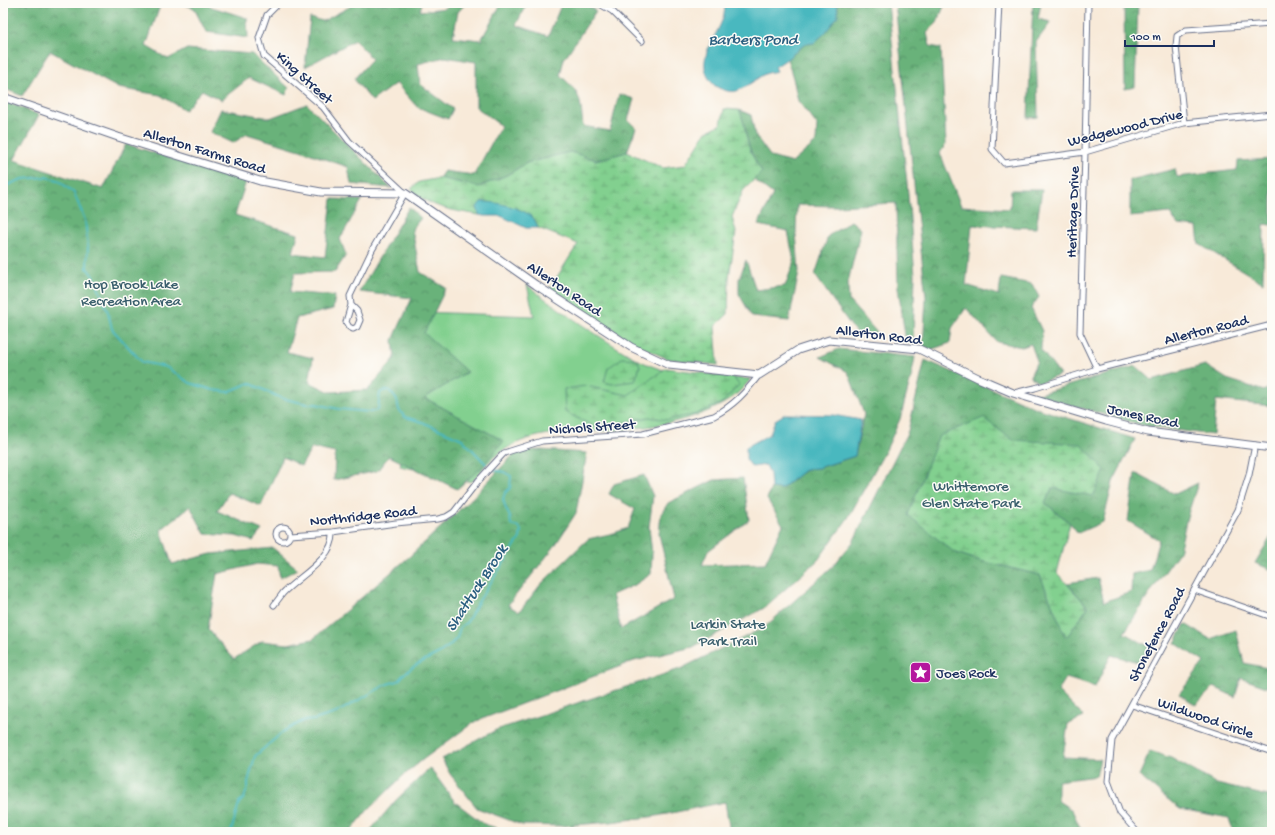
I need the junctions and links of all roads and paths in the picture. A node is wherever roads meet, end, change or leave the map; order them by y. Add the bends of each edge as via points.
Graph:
1 (279, 3) edge
2 (598, 3) edge
3 (999, 3) edge
4 (1088, 3) edge
5 (1272, 24) edge
6 (642, 42) dead end
7 (3, 98) edge
8 (1272, 114) edge
9 (1184, 123) junction
10 (1085, 152) junction
11 (405, 193) junction
12 (351, 304) dead end
13 (1272, 325) edge
14 (1097, 369) junction
15 (759, 375) junction
16 (1013, 393) junction
17 (1255, 446) junction
18 (1272, 448) edge
19 (438, 519) joint
20 (333, 532) junction
21 (290, 535) dead end
22 (1194, 590) junction
23 (274, 606) dead end
24 (1272, 617) edge
25 (1132, 705) junction
26 (1272, 752) edge
27 (1137, 832) edge

1 - 11 street, King Street via 267,16 259,38 264,56 323,107 349,141
2 - 6 street via 612,11
3 - 10 street, Wedgewood Drive via 992,148 1004,164
4 - 10 street, Heritage Drive
5 - 9 street via 1186,30 1177,36
7 - 11 street, Allerton Farms Road via 260,181 321,192
8 - 9 street, Wedgewood Drive
9 - 10 street, Wedgewood Drive
10 - 14 street, Heritage Drive via 1080,334
11 - 12 street via 372,250 350,296
11 - 15 street, Allerton Road via 536,285 631,347 669,365
13 - 14 street, Allerton Road
14 - 16 street, Allerton Road
15 - 16 street, Allerton Road via 798,350 829,340 919,349
15 - 19 street, Nichols Street via 744,395 714,416 643,434 542,441 504,453 454,512
16 - 17 street, Jones Road via 1137,430
17 - 18 street, Jones Road
17 - 22 street, Stonefence Road via 1238,510
19 - 20 street, Northridge Road
20 - 21 street, Northridge Road
20 - 23 street via 332,542 326,554 283,593
22 - 24 street
22 - 25 street, Stonefence Road
25 - 26 street, Wildwood Circle
25 - 27 street, Stonefence Road via 1112,740 1108,781 1120,813

